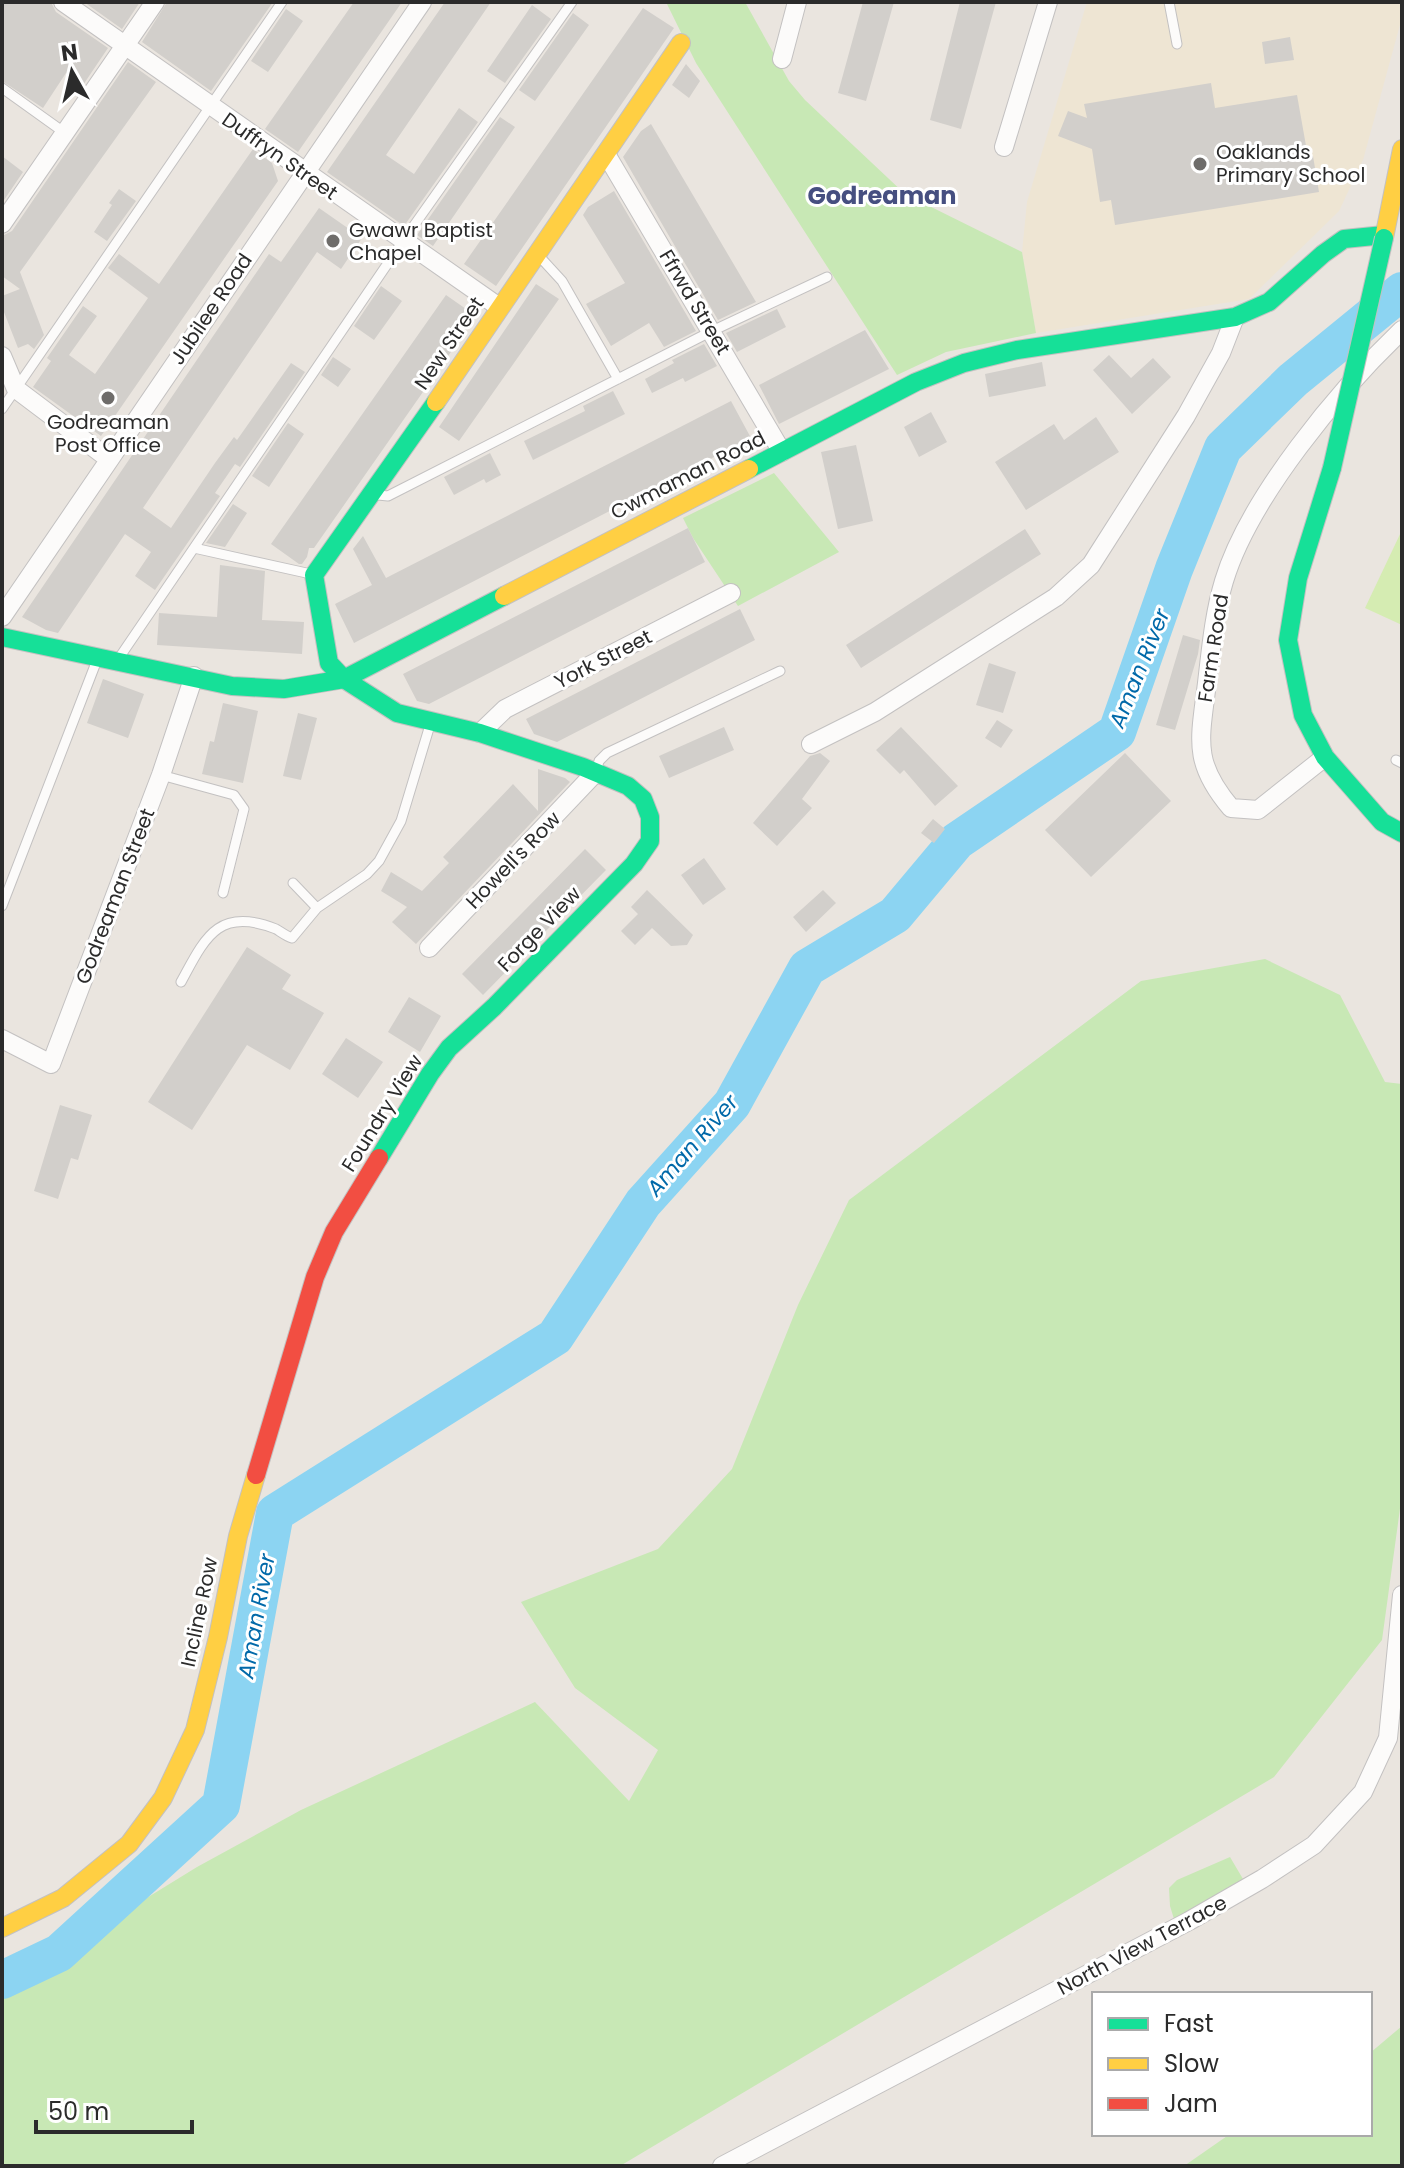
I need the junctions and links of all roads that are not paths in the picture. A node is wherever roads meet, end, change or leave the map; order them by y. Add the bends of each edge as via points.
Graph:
1 (63, 2) edge
2 (155, 2) edge
3 (282, 2) edge
4 (422, 2) edge
5 (572, 2) edge
6 (797, 2) edge
7 (1048, 2) edge
8 (1169, 2) edge
9 (681, 43) dead end
10 (1177, 44) dead end
11 (125, 46) junction
12 (782, 59) dead end
13 (2, 88) edge
14 (211, 106) junction
15 (65, 133) junction
16 (1004, 147) dead end
17 (1402, 149) edge
18 (606, 154) junction
19 (304, 173) junction
20 (4, 219) edge
21 (1384, 236) junction
22 (403, 241) junction
23 (537, 253) junction
24 (827, 277) dead end
25 (499, 307) junction
26 (1235, 317) junction
27 (1402, 330) edge
28 (712, 331) junction
29 (2, 356) edge
30 (618, 379) junction
31 (16, 389) junction
32 (2, 409) edge
33 (782, 452) junction
34 (109, 459) junction
35 (373, 495) junction
36 (194, 548) junction
37 (314, 575) junction
38 (731, 593) dead end
39 (2, 617) edge
40 (2, 637) edge
41 (98, 657) junction
42 (117, 661) junction
43 (780, 671) dead end
44 (194, 676) junction
45 (344, 679) junction
46 (430, 722) junction
47 (480, 733) junction
48 (811, 744) dead end
49 (1325, 757) junction
50 (596, 772) junction
51 (161, 775) junction
52 (1402, 833) edge
53 (293, 883) dead end
54 (223, 893) dead end
55 (2, 906) edge
56 (317, 908) junction
57 (429, 948) dead end
58 (181, 982) dead end
59 (474, 1023) joint
60 (2, 1039) edge
61 (334, 1232) joint
62 (1402, 1595) edge
63 (2, 1928) edge
64 (722, 2166) edge

1 - 11 street, Duffryn Street
2 - 11 street
3 - 14 lane
4 - 19 street, Jubilee Road
5 - 22 lane
6 - 12 street
7 - 16 street
8 - 10 lane
9 - 18 street, New Street
11 - 14 street, Duffryn Street
11 - 15 street
13 - 15 lane
14 - 19 street, Duffryn Street
14 - 31 lane
15 - 20 street
17 - 21 street
18 - 23 street, New Street
18 - 28 street, Ffrwd Street
19 - 22 street, Duffryn Street
19 - 34 street, Jubilee Road
21 - 26 street, Cwmaman Road via 1344,239 1269,302
21 - 49 street, bridge via 1332,468 1298,578 1288,640 1303,715
22 - 25 street, Duffryn Street
22 - 36 lane
23 - 25 street, New Street
23 - 30 lane via 562,281
24 - 28 lane
25 - 35 street, New Street
26 - 33 street, Cwmaman Road via 964,363 916,382
26 - 48 street via 1186,416 1091,565 1056,597 875,712
27 - 49 street, Farm Road via 1289,459 1247,528 1224,580 1214,625 1200,739 1213,786 1231,808 1258,810
28 - 30 lane
28 - 33 street, Ffrwd Street
29 - 31 street
30 - 35 lane via 388,496
31 - 32 lane
31 - 34 street
33 - 45 street, Cwmaman Road
34 - 39 street, Jubilee Road
35 - 37 street, New Street
36 - 37 lane
36 - 42 lane
37 - 45 street via 329,663
38 - 47 street, York Street via 505,709
40 - 41 street, Cwmaman Road
41 - 42 street, Cwmaman Road
41 - 55 lane
42 - 44 street, Cwmaman Road
43 - 50 lane via 607,753
44 - 45 street, Cwmaman Road via 232,686 284,689
44 - 51 street, Godreaman Street
45 - 46 street via 397,713
46 - 47 street
46 - 56 lane via 393,839 367,874
47 - 50 street
49 - 52 street via 1382,822
50 - 57 street, Howell's Row
50 - 59 street, Forge View via 643,799 650,841 634,864
51 - 54 lane via 234,795 244,809
51 - 60 street, Godreaman Street via 51,1064
53 - 56 lane
56 - 58 lane via 292,938 250,922 218,927
59 - 61 street, Foundry View via 430,1074
61 - 63 street, Incline Row via 315,1277 238,1536 195,1730 163,1798 129,1844 63,1898
62 - 64 street, North View Terrace via 1388,1738 1363,1792 1314,1845 1189,1921

